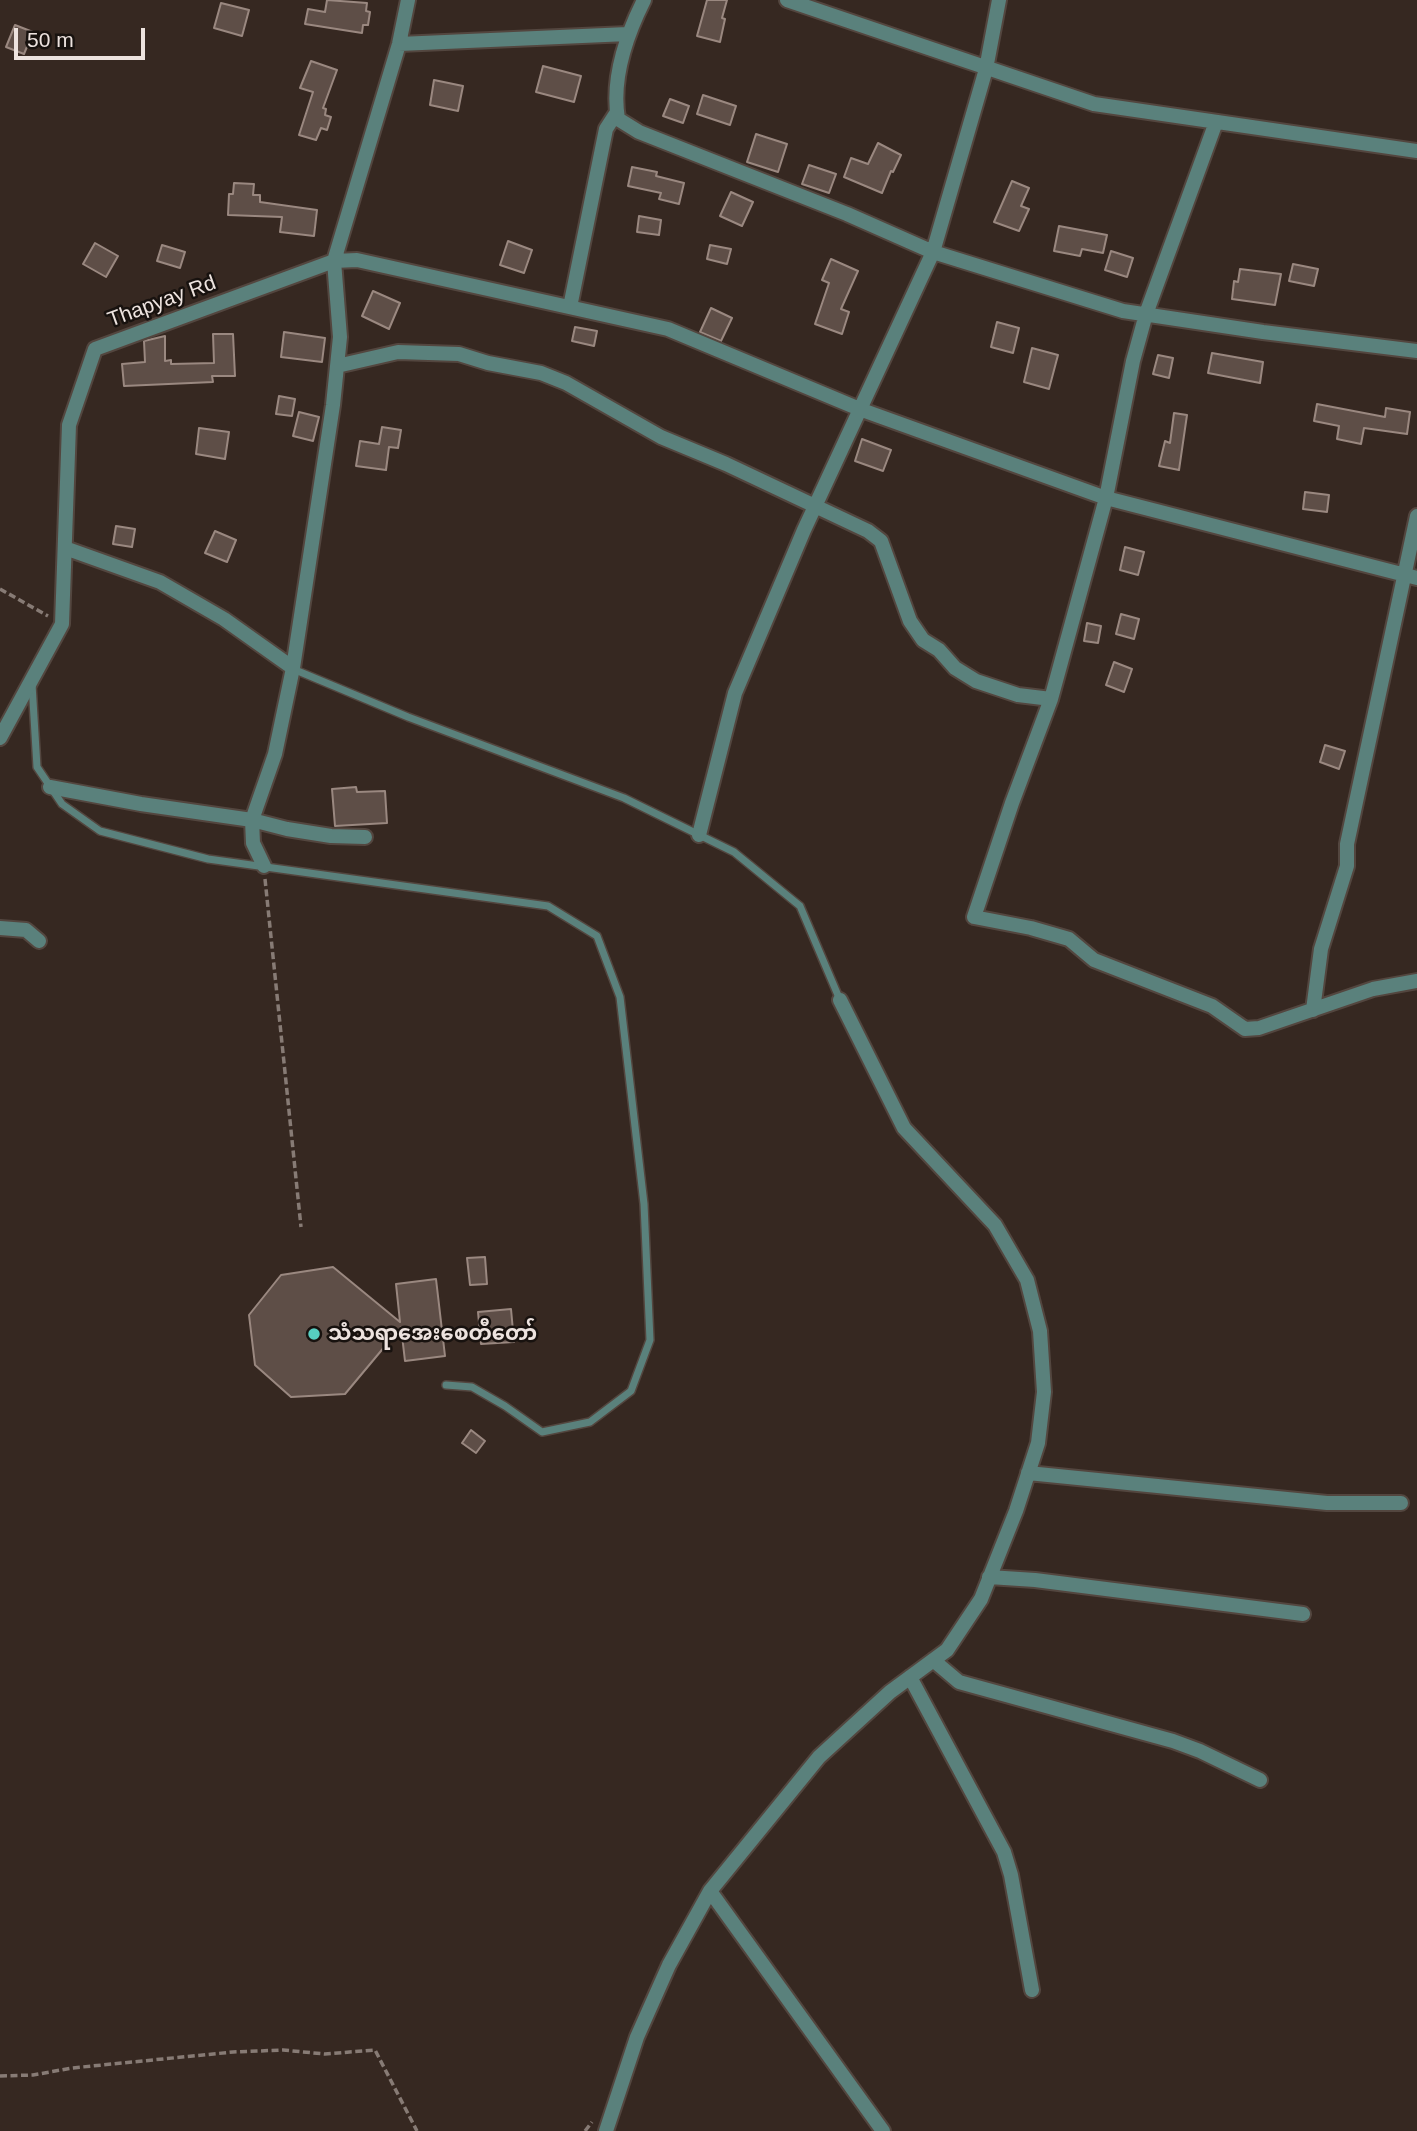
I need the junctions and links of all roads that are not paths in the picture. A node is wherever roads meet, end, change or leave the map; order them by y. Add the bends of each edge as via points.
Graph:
1 (644, 0) edge
2 (787, 0) edge
3 (999, 0) edge
4 (403, 1) edge
5 (628, 33) junction
6 (399, 44) junction
7 (986, 69) junction
8 (617, 112) junction
9 (1216, 122) junction
10 (1417, 152) edge
11 (933, 252) junction
12 (334, 261) junction
13 (570, 307) junction
14 (1146, 314) junction
15 (1417, 351) edge
16 (337, 366) junction
17 (862, 410) junction
18 (1106, 498) junction
19 (815, 508) junction
20 (1417, 516) edge
21 (65, 548) junction
22 (1411, 576) edge
23 (293, 668) junction
24 (32, 680) junction
25 (1051, 699) junction
26 (0, 738) edge
27 (50, 787) junction
28 (252, 820) junction
29 (699, 835) junction
30 (365, 837) dead end
31 (264, 866) junction
32 (0, 928) edge
33 (39, 941) dead end
34 (1417, 981) edge
35 (840, 999) joint
36 (1313, 1010) junction
37 (446, 1385) dead end
38 (1028, 1473) junction
39 (1401, 1503) dead end
40 (989, 1577) junction
41 (1303, 1614) dead end
42 (933, 1660) junction
43 (910, 1678) junction
44 (1260, 1780) dead end
45 (710, 1891) junction
46 (1032, 1990) dead end
47 (606, 2131) edge
48 (883, 2131) edge

1 - 5 street
2 - 7 street
3 - 7 street
4 - 6 street
5 - 6 street
5 - 8 street via 615,96
6 - 12 street
7 - 9 street via 1094,104
7 - 11 street
8 - 11 street via 618,119 639,132
8 - 13 street via 606,129
9 - 10 street
9 - 14 street
11 - 14 street via 1123,311
11 - 17 street
12 - 13 street via 357,260
12 - 16 street via 340,337
12 - 21 street, Thapyay Rd via 95,349 69,425
13 - 17 street via 668,330
14 - 15 street
14 - 18 street
16 - 19 street via 398,352 459,354 541,373 661,437 791,493
16 - 23 street
17 - 18 street
17 - 19 street
18 - 22 street
18 - 25 street
19 - 25 street via 881,541 910,621 923,640 955,668 976,681 1018,695
19 - 29 street via 735,693
20 - 22 street
21 - 23 street via 160,582
21 - 24 street, Thapyay Rd via 62,624
22 - 36 street via 1347,844 1347,866 1321,949
23 - 28 street via 275,754
23 - 29 lane via 408,717 624,798
24 - 26 street, Thapyay Rd
24 - 27 lane via 37,766
25 - 36 street via 974,917 1069,939 1094,960 1212,1006 1245,1029
27 - 28 street
27 - 31 lane via 62,804 100,831 208,859
28 - 30 street via 331,836
28 - 31 street via 253,843
29 - 35 lane via 734,852 800,906
31 - 37 lane via 548,906 597,936 620,997 644,1204 650,1340 631,1391 590,1422 542,1432 472,1387
32 - 33 street via 26,930
34 - 36 street via 1373,989
35 - 38 street via 904,1128 995,1225 1027,1280 1040,1331 1044,1392 1038,1443
38 - 39 street via 1327,1503
38 - 40 street
40 - 41 street
40 - 42 street via 981,1599 947,1650
42 - 43 street
42 - 44 street via 959,1682 1173,1741
43 - 45 street via 819,1757
43 - 46 street via 1004,1852
45 - 47 street via 669,1965
45 - 48 street

